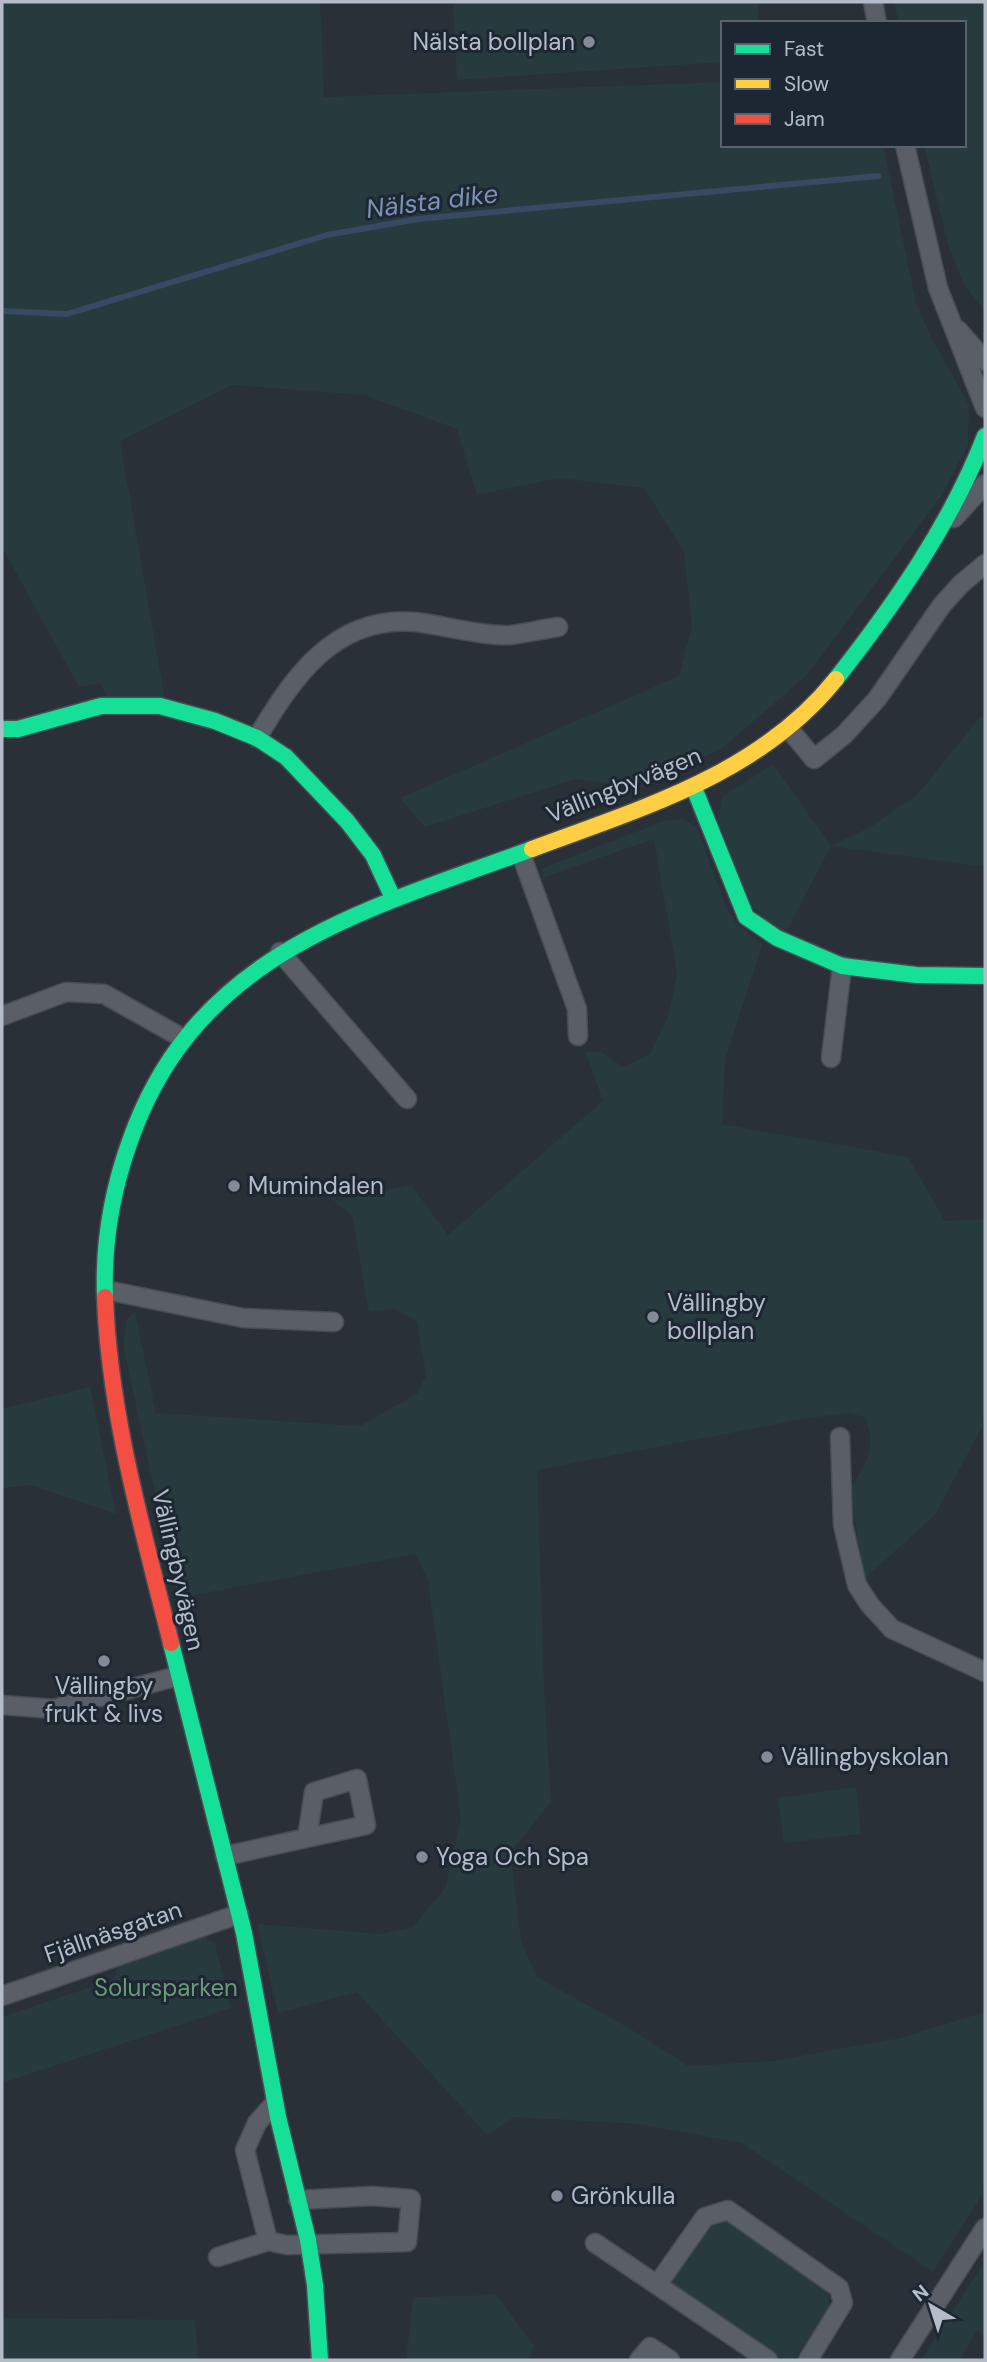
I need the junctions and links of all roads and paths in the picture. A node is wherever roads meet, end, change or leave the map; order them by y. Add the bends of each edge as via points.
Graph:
1 (873, 2) edge
2 (877, 21) edge
3 (905, 147) edge
4 (953, 324) junction
5 (985, 360) edge
6 (985, 408) edge
7 (985, 436) edge
8 (985, 484) edge
9 (935, 539) junction
10 (985, 564) edge
11 (558, 627) dead end
12 (2, 729) edge
13 (789, 729) junction
14 (257, 738) junction
15 (694, 788) junction
16 (521, 854) junction
17 (393, 898) junction
18 (280, 952) junction
19 (842, 966) junction
20 (984, 981) edge
21 (2, 1016) edge
22 (578, 1037) dead end
23 (184, 1039) junction
24 (831, 1058) dead end
25 (407, 1099) dead end
26 (106, 1290) junction
27 (334, 1322) dead end
28 (841, 1437) dead end
29 (985, 1672) edge
30 (178, 1676) junction
31 (2, 1705) edge
32 (307, 1838) dead end
33 (225, 1856) junction
34 (239, 1914) junction
35 (2, 1996) edge
36 (274, 2104) junction
37 (298, 2200) junction
38 (985, 2228) edge
39 (268, 2241) junction
40 (595, 2243) dead end
41 (309, 2244) junction
42 (218, 2257) dead end
43 (657, 2286) junction
44 (320, 2360) edge
45 (639, 2360) edge
46 (670, 2360) edge
47 (768, 2360) edge
48 (808, 2360) edge
49 (900, 2360) edge

1 - 2 street
3 - 4 street via 934,276
4 - 5 street
4 - 6 street
7 - 9 street, Vällingbyvägen
8 - 9 street, Vällingbyvägen
9 - 13 street, Vällingbyvägen via 830,689
10 - 13 street via 942,605 877,699 844,735 814,760
11 - 14 street via 508,635 413,622 374,623 327,647 278,703
12 - 14 street via 18,729 101,706 160,706
13 - 15 street, Vällingbyvägen
14 - 17 street via 286,757 347,821 373,855
15 - 16 street, Vällingbyvägen
15 - 19 street via 746,917 776,938
16 - 17 street, Vällingbyvägen
16 - 22 street via 577,1009
17 - 18 street, Vällingbyvägen
18 - 23 street, Vällingbyvägen via 245,976
18 - 25 street
19 - 20 street
19 - 24 street
21 - 23 street via 66,992 104,993
23 - 26 street, Vällingbyvägen via 151,1086 119,1169 107,1238
26 - 27 street via 243,1318
26 - 30 street, Vällingbyvägen via 110,1369
28 - 29 street via 843,1525 857,1585 892,1629
30 - 31 street via 54,1709
30 - 33 street, Vällingbyvägen
32 - 33 street
33 - 34 street, Vällingbyvägen
34 - 35 street, Fjällnäsgatan
34 - 36 street, Vällingbyvägen
36 - 37 street, Vällingbyvägen
36 - 39 street via 257,2123 245,2150
37 - 41 street, Vällingbyvägen
37 - 41 street via 411,2199 407,2242
38 - 49 street
39 - 41 street
39 - 42 street
40 - 43 street
41 - 44 street, Vällingbyvägen
43 - 47 street
43 - 48 street via 705,2217 728,2210 839,2288 843,2303
45 - 46 street via 650,2347

